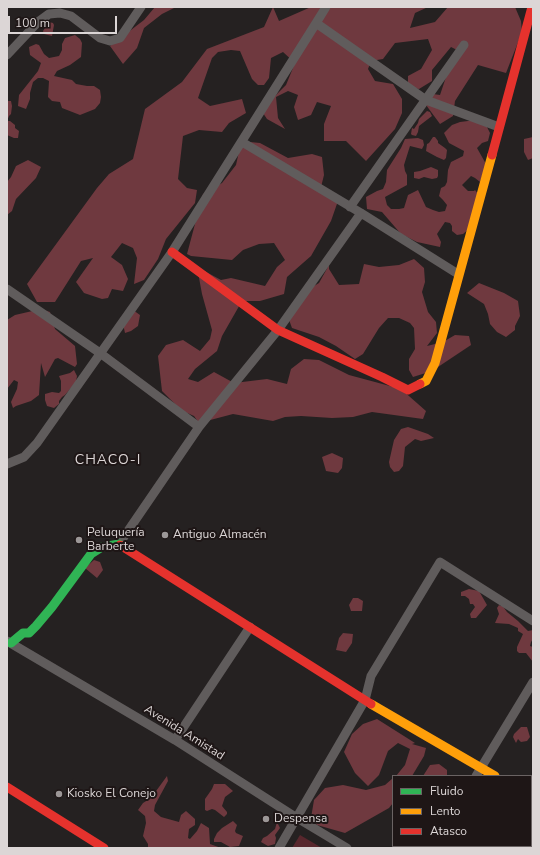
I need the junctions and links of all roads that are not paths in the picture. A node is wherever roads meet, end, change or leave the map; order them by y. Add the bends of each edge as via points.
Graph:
1 (141, 7) edge
2 (326, 7) edge
3 (532, 7) edge
4 (316, 23) junction
5 (464, 45) dead end
6 (7, 55) edge
7 (426, 100) junction
8 (499, 127) junction
9 (242, 142) junction
10 (350, 207) junction
11 (360, 213) junction
12 (172, 252) junction
13 (458, 274) junction
14 (7, 289) edge
15 (278, 330) junction
16 (100, 353) junction
17 (199, 427) junction
18 (7, 464) edge
19 (119, 544) junction
20 (533, 621) edge
21 (250, 628) junction
22 (9, 642) edge
23 (533, 682) edge
24 (365, 700) junction
25 (175, 740) junction
26 (480, 767) junction
27 (476, 775) edge
28 (493, 775) edge
29 (7, 788) edge
30 (297, 818) junction
31 (104, 848) edge
32 (279, 848) edge
33 (347, 848) edge

1 - 6 street via 120,38 110,41 100,38 70,16 60,13 49,14
2 - 4 street
3 - 8 street
4 - 7 street
4 - 9 street
5 - 7 street
7 - 8 street
7 - 10 street
8 - 13 street
9 - 10 street
9 - 12 street
10 - 11 street
11 - 13 street
11 - 15 street
12 - 15 street
12 - 16 street
13 - 15 street via 435,363 426,381 408,390
14 - 16 street
15 - 17 street
16 - 17 street
16 - 18 street via 36,443 24,457
17 - 19 street
19 - 21 street
19 - 22 street via 102,547 91,554 36,626
20 - 24 street via 440,562 371,676
21 - 24 street
21 - 25 street
22 - 25 street, Avenida Amistad
23 - 26 street
24 - 26 street
24 - 30 street
25 - 30 street, Avenida Amistad
26 - 27 street
26 - 28 street
29 - 31 street
30 - 32 street
30 - 33 street, Avenida Amistad

